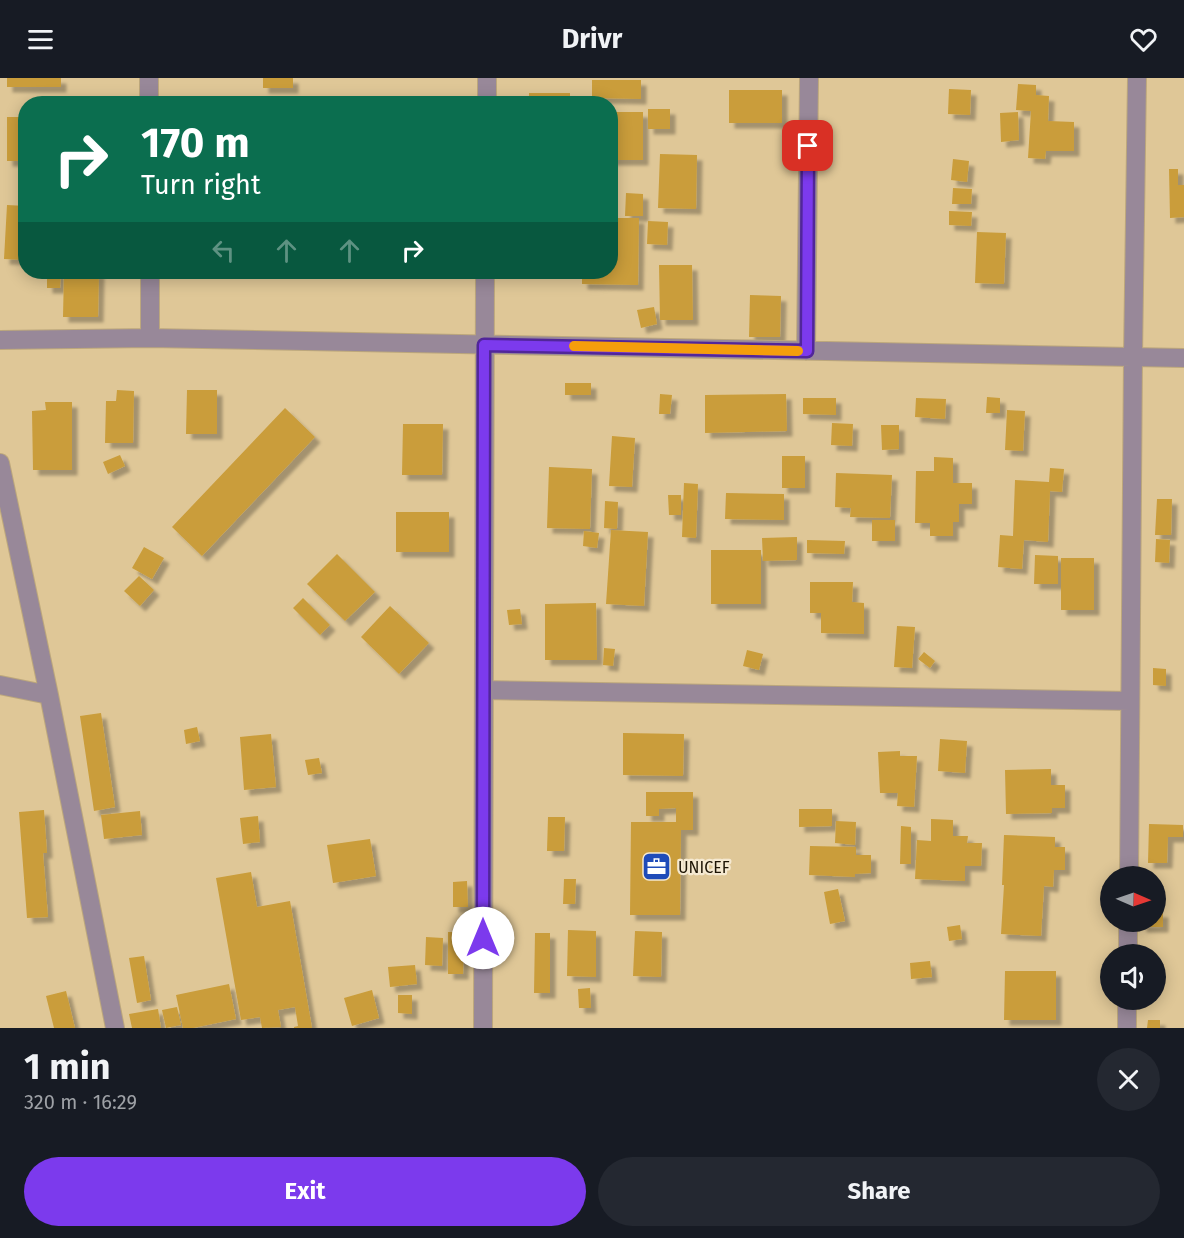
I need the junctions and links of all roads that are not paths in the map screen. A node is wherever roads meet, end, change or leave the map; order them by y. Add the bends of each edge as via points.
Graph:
1 (149, 78) edge
2 (488, 78) edge
3 (809, 78) edge
4 (1137, 78) edge
5 (149, 96) edge
6 (487, 96) edge
7 (150, 279) edge
8 (485, 279) edge
9 (150, 338) junction
10 (0, 340) edge
11 (484, 345) junction
12 (807, 351) junction
13 (1133, 357) junction
14 (1184, 358) edge
15 (0, 464) edge
16 (0, 685) edge
17 (484, 690) junction
18 (49, 695) junction
19 (1130, 701) junction
20 (1129, 866) edge
21 (1127, 1010) edge
22 (115, 1028) edge
23 (483, 1028) edge
24 (1127, 1028) edge

1 - 5 street
2 - 6 street
3 - 12 street
4 - 13 street
7 - 9 street
8 - 11 street
9 - 10 street
9 - 11 street
11 - 12 street
11 - 17 street
12 - 13 street
13 - 14 street
13 - 19 street
15 - 18 street
16 - 18 street
17 - 19 street
17 - 23 street
18 - 22 street
19 - 20 street
21 - 24 street

